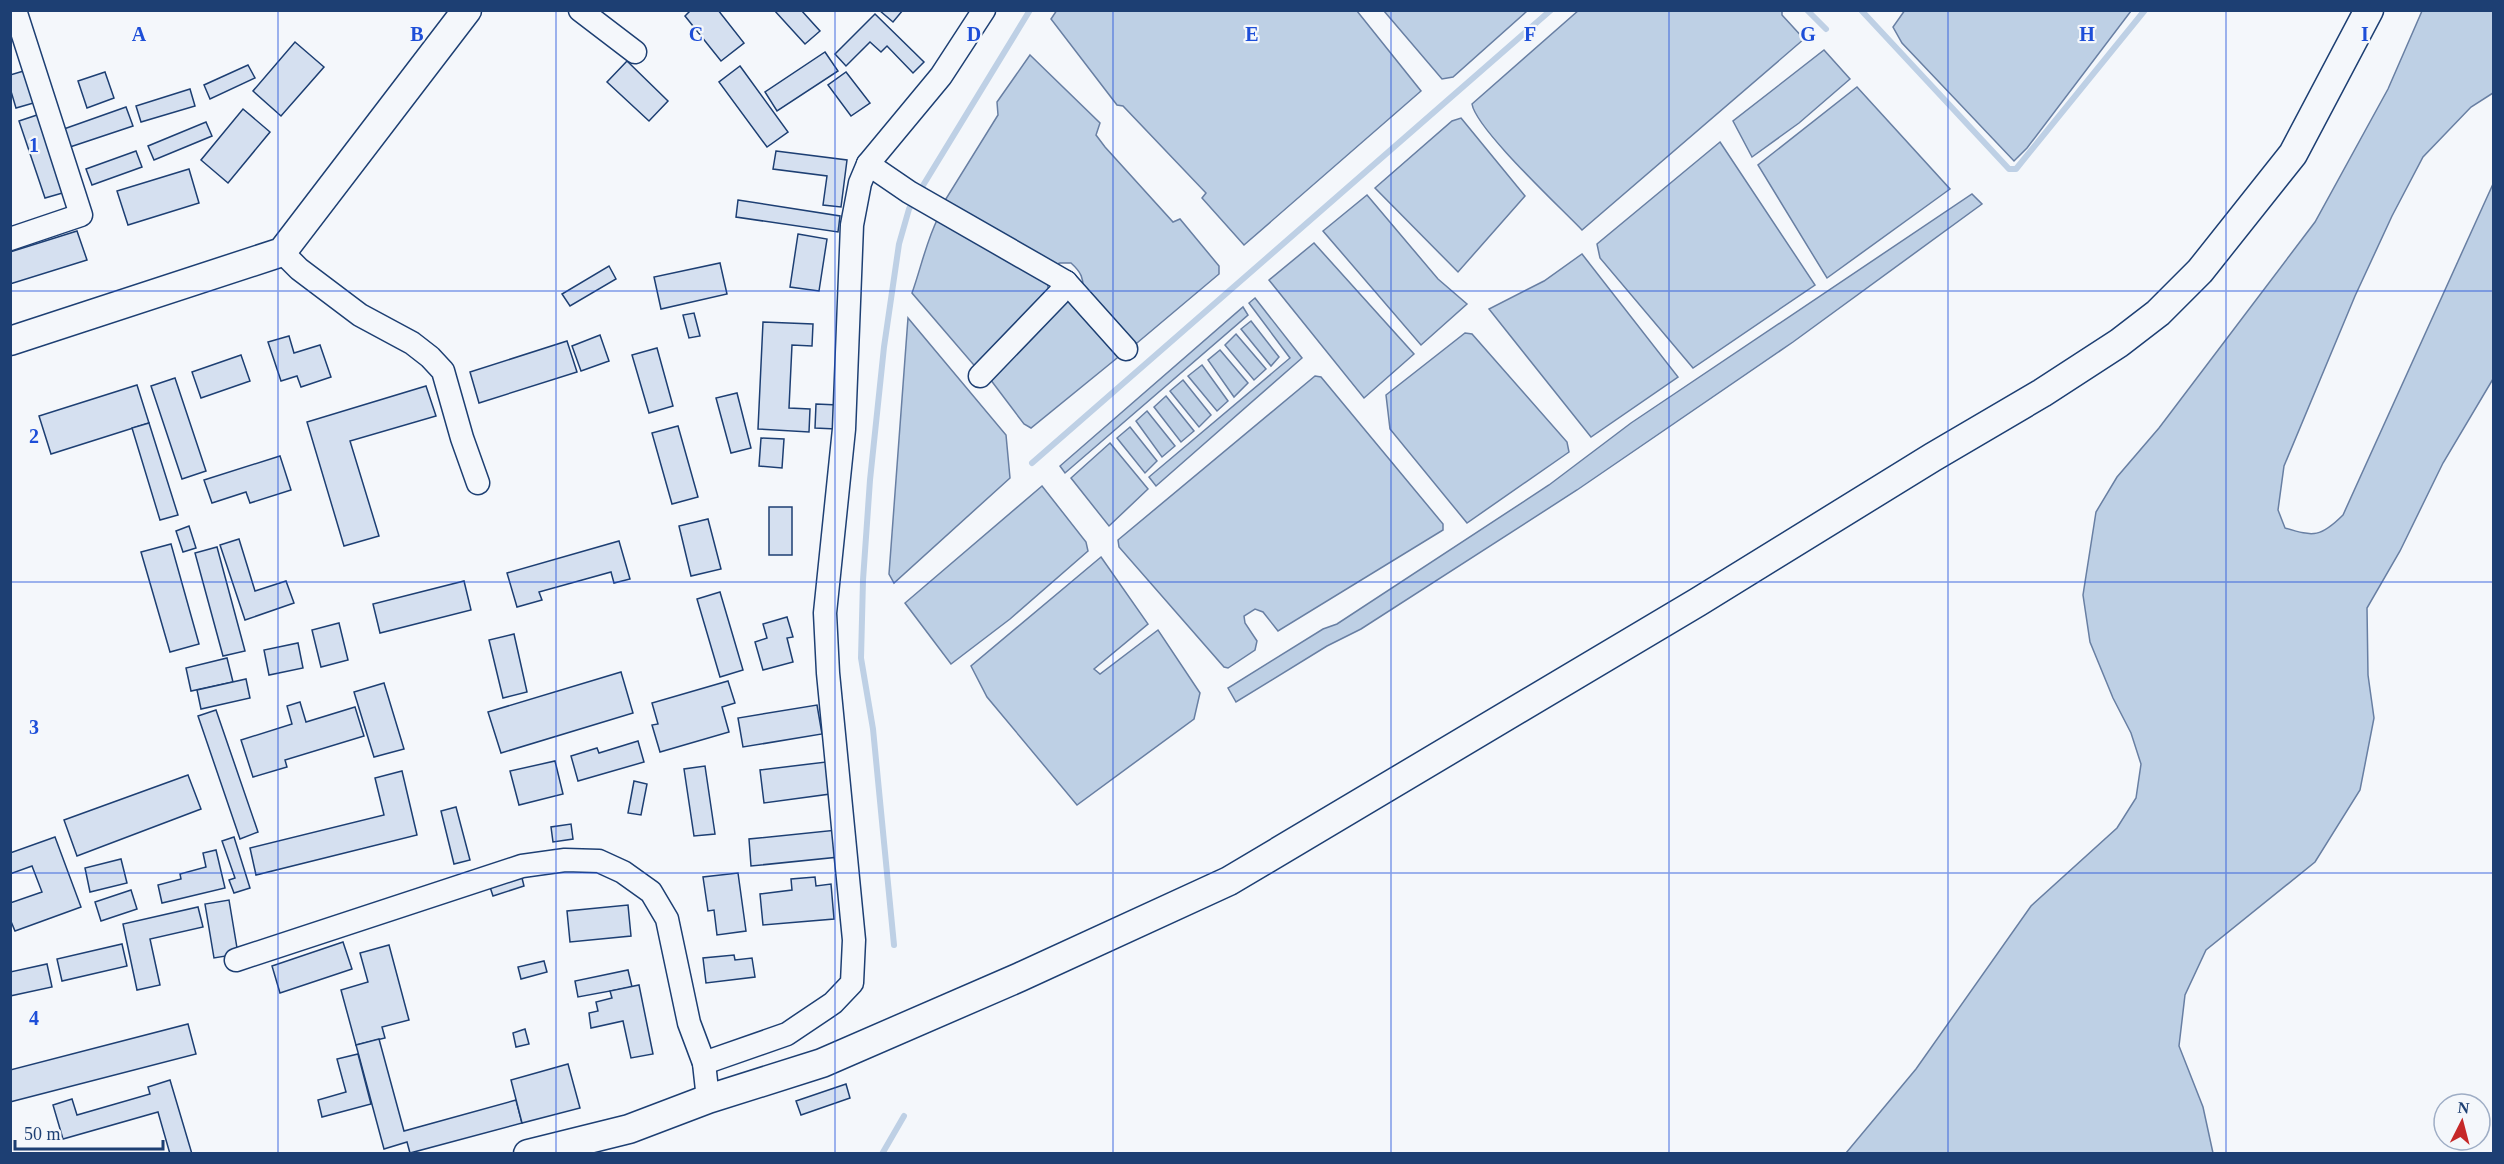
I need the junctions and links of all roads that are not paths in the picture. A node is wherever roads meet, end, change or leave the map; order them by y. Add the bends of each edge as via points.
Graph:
1 (15, 10) edge
2 (467, 10) edge
3 (580, 10) edge
4 (984, 10) edge
5 (2369, 10) edge
6 (635, 52) dead end
7 (868, 164) junction
8 (10, 239) edge
9 (282, 252) junction
10 (1066, 282) junction
11 (10, 341) edge
12 (1126, 349) dead end
13 (980, 376) dead end
14 (478, 483) dead end
15 (236, 960) dead end
16 (704, 1063) junction
17 (708, 1099) junction
18 (528, 1154) edge

1 - 8 street via 81,215
2 - 9 main road
3 - 6 street
4 - 7 street via 941,76
5 - 17 main road via 2293,154 2200,271 2158,313 2119,343 1698,602 1229,881 822,1064
7 - 10 street via 917,197
7 - 16 street via 852,225 844,429 825,613 854,940 852,983 833,1003 787,1034
9 - 11 main road
9 - 14 street via 360,315 412,343 442,371
10 - 12 street
10 - 13 street
15 - 16 street via 522,866 565,860 598,861 623,872 651,892 667,919 689,1023
16 - 17 street
17 - 18 main road via 628,1129

